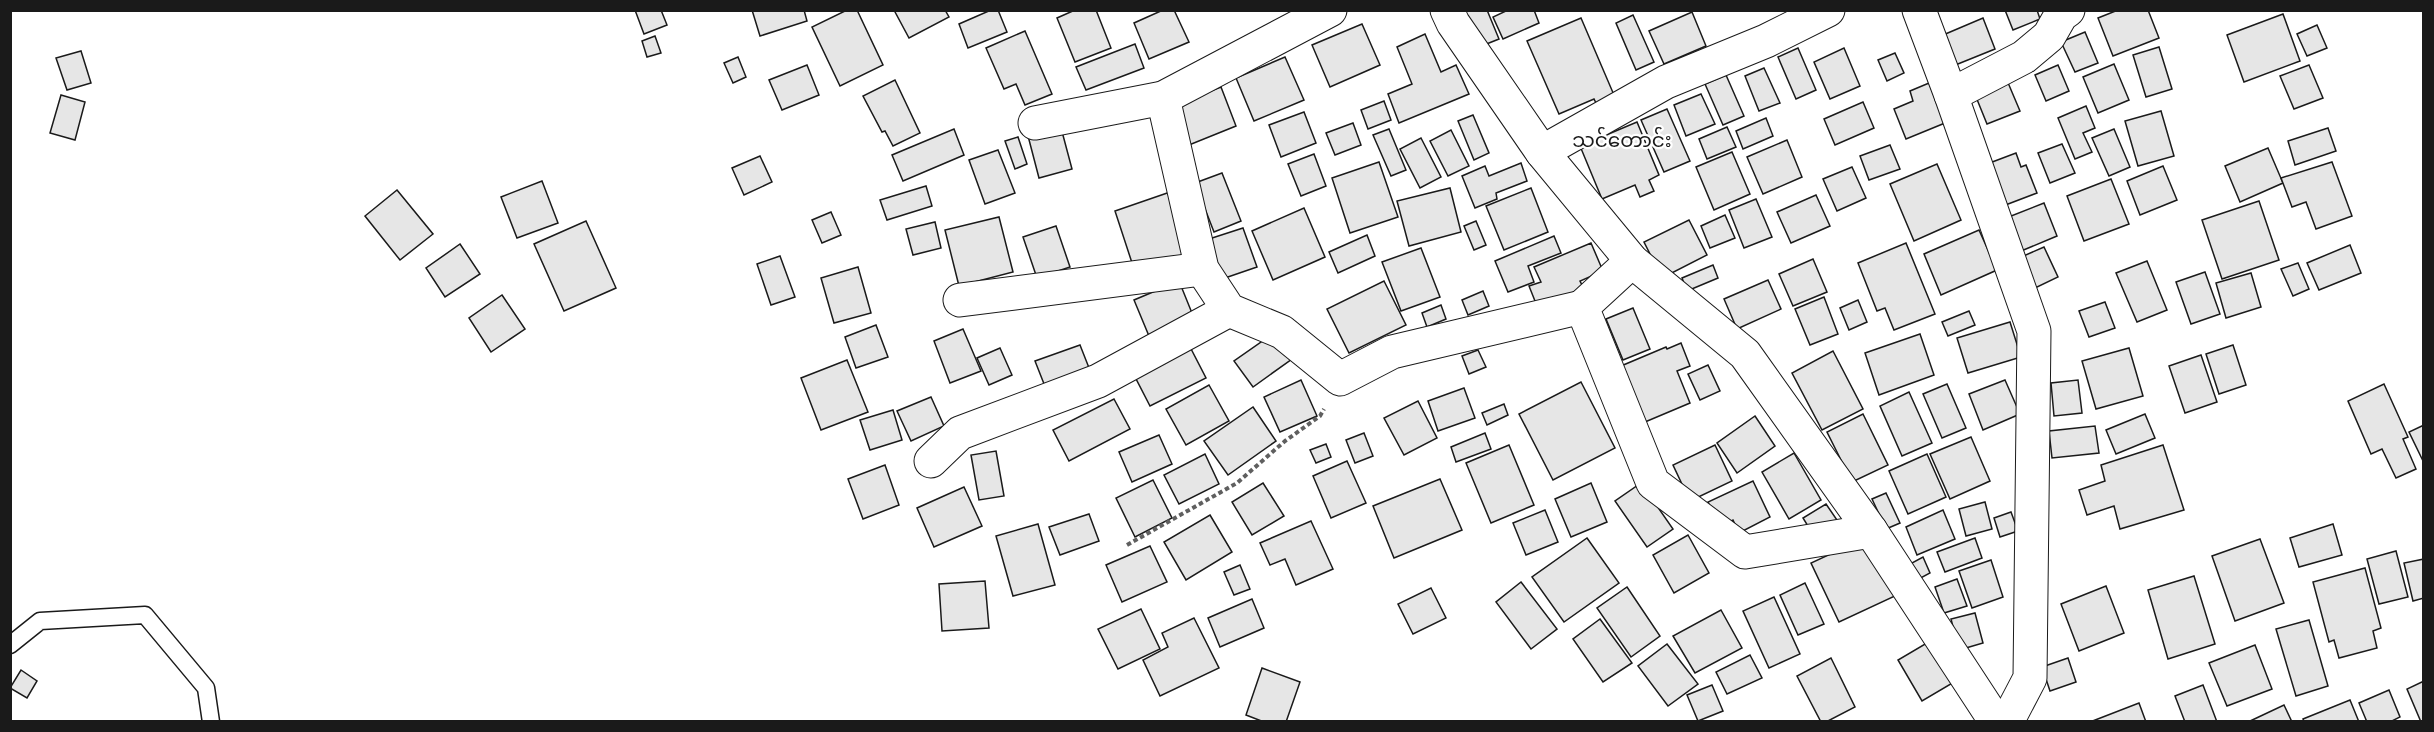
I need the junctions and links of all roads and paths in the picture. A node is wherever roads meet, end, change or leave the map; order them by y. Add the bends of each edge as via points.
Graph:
1 (1330, 10) edge
2 (1447, 10) edge
3 (1828, 10) edge
4 (1919, 10) edge
5 (2068, 10) edge
6 (1952, 94) junction
7 (1163, 98) junction
8 (1035, 123) dead end
9 (1542, 152) junction
10 (1632, 261) junction
11 (1202, 269) junction
12 (960, 300) dead end
13 (1582, 307) junction
14 (1229, 310) junction
15 (1340, 379) junction
16 (931, 461) dead end
17 (1871, 531) junction
18 (1127, 545) dead end
19 (10, 645) edge
20 (211, 722) edge
21 (1996, 722) edge
22 (2007, 722) edge

1 - 7 street
2 - 9 street
3 - 9 street via 1766,41 1666,82
4 - 6 street
5 - 6 street via 2049,36 2024,57
6 - 22 street via 2034,332 2030,678
7 - 8 street
7 - 11 street
9 - 10 street
10 - 13 street
10 - 17 street via 1745,354
11 - 12 street
11 - 14 street
13 - 15 street via 1392,352
13 - 17 street via 1653,483 1745,552
14 - 15 street via 1282,332
14 - 16 street via 1098,381 960,433
15 - 18 path via 1320,416 1237,483
17 - 21 street
19 - 20 lane via 40,621 145,615 206,688

